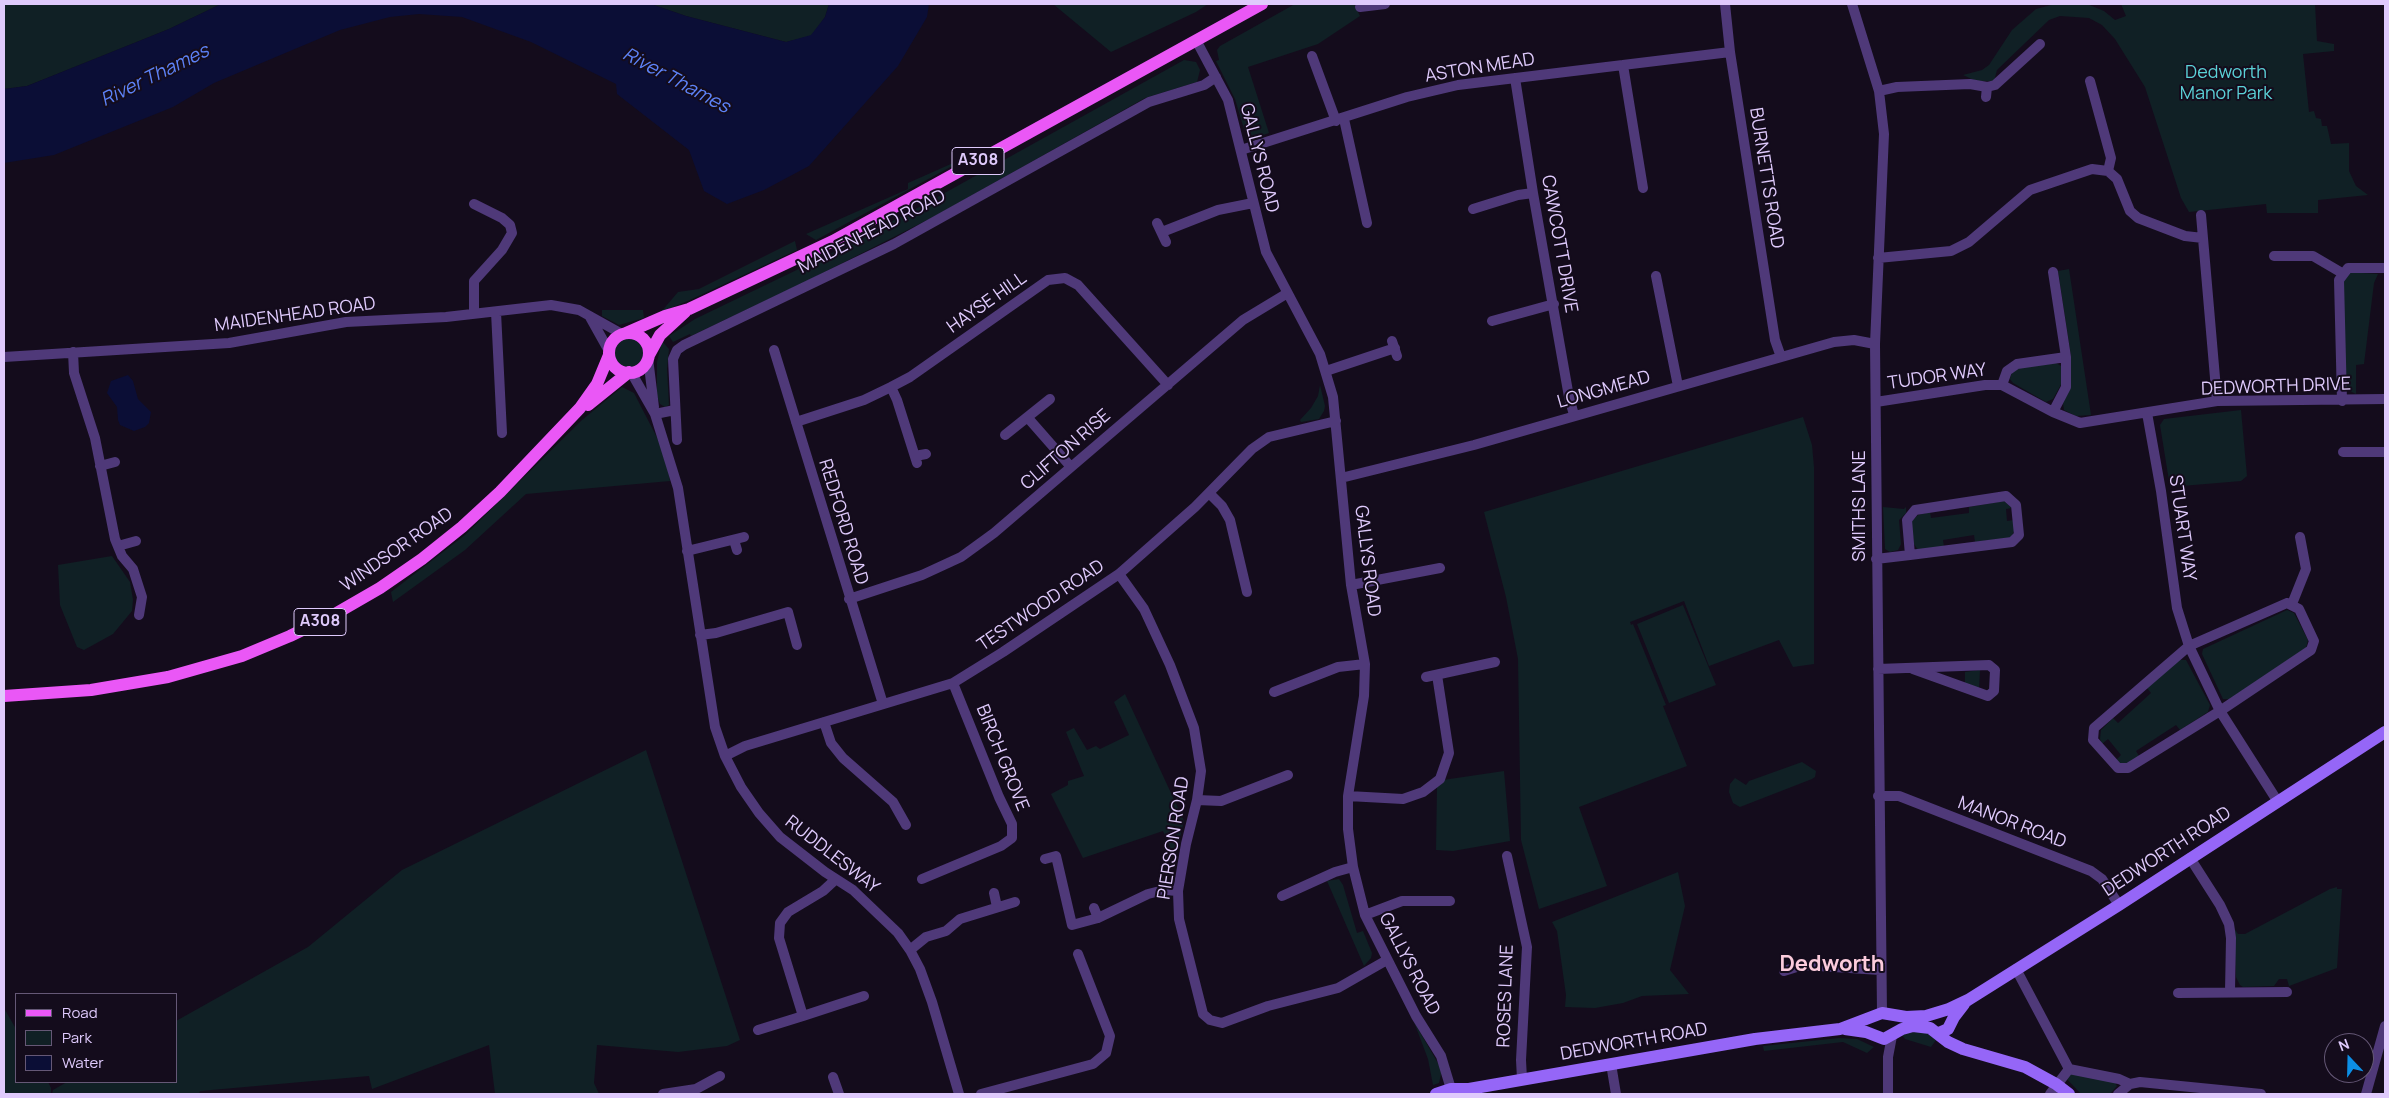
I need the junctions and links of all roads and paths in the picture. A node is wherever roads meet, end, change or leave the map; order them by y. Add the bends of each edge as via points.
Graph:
1 (1262, 4) edge
2 (1385, 4) edge
3 (1725, 4) edge
4 (1852, 4) edge
5 (1365, 6) edge
6 (1196, 40) junction
7 (2040, 44) dead end
8 (1730, 52) junction
9 (1312, 56) dead end
10 (1623, 65) junction
11 (1216, 77) junction
12 (1515, 78) junction
13 (2090, 81) dead end
14 (1879, 91) junction
15 (1340, 120) junction
16 (1241, 150) junction
17 (2108, 171) junction
18 (1643, 188) dead end
19 (1533, 193) junction
20 (1253, 203) junction
21 (474, 204) dead end
22 (1473, 209) dead end
23 (2201, 214) dead end
24 (1367, 223) dead end
25 (1162, 233) dead end
26 (2204, 238) junction
27 (2274, 256) dead end
28 (1878, 258) junction
29 (2385, 268) edge
30 (2053, 272) dead end
31 (2342, 273) junction
32 (1657, 276) dead end
33 (1286, 294) junction
34 (1554, 304) junction
35 (689, 309) junction
36 (496, 312) junction
37 (474, 314) junction
38 (589, 315) junction
39 (1492, 321) dead end
40 (624, 333) junction
41 (1875, 344) junction
42 (1395, 348) dead end
43 (774, 350) dead end
44 (73, 352) junction
45 (609, 353) junction
46 (649, 356) junction
47 (4, 357) edge
48 (1781, 357) junction
49 (2066, 357) junction
50 (1326, 371) junction
51 (630, 372) junction
52 (2002, 384) junction
53 (1168, 385) junction
54 (1678, 386) junction
55 (891, 387) junction
56 (1050, 398) dead end
57 (2385, 400) edge
58 (2217, 401) junction
59 (2342, 401) junction
60 (1876, 402) junction
61 (675, 410) junction
62 (2053, 412) junction
63 (2147, 413) junction
64 (654, 414) junction
65 (1574, 415) junction
66 (573, 418) junction
67 (1028, 418) junction
68 (1336, 421) junction
69 (796, 422) junction
70 (2080, 423) joint
71 (502, 433) dead end
72 (1005, 435) dead end
73 (677, 440) dead end
74 (2343, 452) dead end
75 (2385, 452) edge
76 (919, 458) dead end
77 (115, 462) dead end
78 (100, 466) junction
79 (1071, 468) junction
80 (1342, 478) junction
81 (1210, 492) junction
82 (744, 537) dead end
83 (2300, 537) dead end
84 (734, 540) junction
85 (136, 541) dead end
86 (118, 546) junction
87 (737, 550) dead end
88 (687, 551) junction
89 (1910, 555) junction
90 (1876, 559) junction
91 (1440, 569) dead end
92 (1119, 574) junction
93 (1351, 585) junction
94 (1247, 592) dead end
95 (849, 599) junction
96 (2292, 604) junction
97 (139, 615) dead end
98 (700, 635) junction
99 (798, 645) dead end
100 (2189, 646) junction
101 (1495, 662) dead end
102 (1365, 664) junction
103 (1878, 669) junction
104 (1913, 669) junction
105 (953, 683) junction
106 (1274, 692) dead end
107 (4, 696) edge
108 (883, 704) junction
109 (2220, 711) junction
110 (824, 722) junction
111 (2385, 732) edge
112 (725, 756) junction
113 (1289, 775) dead end
114 (1348, 796) junction
115 (1878, 796) junction
116 (1198, 800) junction
117 (2278, 802) junction
118 (902, 822) dead end
119 (1507, 856) dead end
120 (2190, 858) junction
121 (1045, 859) dead end
122 (1353, 867) junction
123 (836, 879) junction
124 (922, 880) dead end
125 (1178, 891) junction
126 (994, 893) dead end
127 (1282, 896) dead end
128 (1450, 901) dead end
129 (1015, 902) dead end
130 (2119, 905) junction
131 (998, 907) junction
132 (1365, 914) junction
133 (910, 950) junction
134 (1386, 960) junction
135 (1078, 961) dead end
136 (2016, 969) junction
137 (1880, 970) junction
138 (1784, 971) dead end
139 (2230, 991) junction
140 (2287, 992) dead end
141 (2178, 993) dead end
142 (858, 995) dead end
143 (1968, 1000) junction
144 (1937, 1012) junction
145 (1883, 1015) junction
146 (803, 1016) junction
147 (2385, 1026) edge
148 (1942, 1027) junction
149 (1840, 1029) junction
150 (758, 1030) dead end
151 (1885, 1035) junction
152 (1611, 1064) junction
153 (2069, 1069) junction
154 (720, 1076) dead end
155 (1522, 1079) junction
156 (2130, 1084) junction
157 (2053, 1089) edge
158 (1451, 1090) junction
159 (681, 1093) edge
160 (663, 1094) edge
161 (959, 1094) edge
162 (981, 1094) edge
163 (1436, 1094) edge
164 (1616, 1094) edge
165 (1888, 1094) edge
166 (2069, 1094) edge
167 (2118, 1094) edge
168 (2261, 1094) edge
169 (2366, 1094) edge

1 - 6 main road, MAIDENHEAD ROAD / A308
2 - 5 street
3 - 8 street, BURNETTS ROAD
4 - 14 street, SMITHS LANE
6 - 11 street, GALLYS ROAD
6 - 35 main road, MAIDENHEAD ROAD / A308 via 841,237
7 - 14 street via 1986,92 1970,84 1906,86
8 - 10 street, ASTON MEAD
8 - 48 street, BURNETTS ROAD via 1775,340
9 - 15 street via 1313,71
10 - 12 street, ASTON MEAD
10 - 18 street
11 - 16 street, GALLYS ROAD via 1228,100
11 - 61 street, MAIDENHEAD ROAD via 1204,85 1149,102 894,244 684,345 676,350 673,359
12 - 15 street, ASTON MEAD via 1424,93
12 - 19 street, CAWCOTT DRIVE
13 - 17 street via 2111,158
14 - 28 street, SMITHS LANE via 1884,134
15 - 16 street, ASTON MEAD
15 - 24 street
16 - 20 street, GALLYS ROAD
17 - 26 street via 2117,179 2130,211 2138,218 2185,236
17 - 28 street via 2092,170 2030,190 1969,242 1951,250
19 - 22 street
19 - 34 street, CAWCOTT DRIVE
20 - 25 street via 1218,210
20 - 33 street, GALLYS ROAD via 1266,252
21 - 37 street via 502,218 512,233 502,250 474,281
23 - 26 street
26 - 58 street
27 - 31 street via 2313,256
28 - 41 street, SMITHS LANE
29 - 31 street via 2348,268
30 - 49 street
31 - 59 street via 2339,280
32 - 54 street
33 - 50 street, GALLYS ROAD via 1320,354
33 - 53 street, CLIFTON RISE via 1243,320
34 - 39 street
34 - 65 street, CAWCOTT DRIVE
35 - 40 main road, MAIDENHEAD ROAD / A308
35 - 46 main road, MAIDENHEAD ROAD / A308 via 664,330
36 - 37 street, MAIDENHEAD ROAD
36 - 38 street, MAIDENHEAD ROAD via 559,305
36 - 71 street
37 - 44 street, MAIDENHEAD ROAD via 328,324 229,343
38 - 40 street, MAIDENHEAD ROAD
38 - 45 street
40 - 45 main road via 613,340
40 - 46 main road via 634,333 643,338
41 - 48 street, LONGMEAD via 1854,340 1834,342
41 - 60 street, SMITHS LANE
42 - 50 street
43 - 69 street, REDFORD ROAD
44 - 47 street, MAIDENHEAD ROAD
44 - 78 street via 74,373 95,438
45 - 51 main road via 615,367
45 - 66 main road, WINDSOR ROAD / A308 via 597,384
46 - 51 main road via 642,368
46 - 64 street, RUDDLESWAY
48 - 54 street, LONGMEAD
49 - 52 street, TUDOR WAY via 2017,364 2007,371
49 - 62 street via 2066,387
50 - 68 street, GALLYS ROAD
51 - 64 street, RUDDLESWAY
51 - 66 main road, WINDSOR ROAD / A308
52 - 60 street, TUDOR WAY
52 - 62 street, TUDOR WAY
53 - 55 street, HAYSE HILL via 1078,285 1065,278 1048,280
53 - 79 street, CLIFTON RISE
54 - 65 street, LONGMEAD
55 - 69 street, HAYSE HILL via 864,400
55 - 76 street
56 - 67 street
57 - 59 street, DEDWORTH DRIVE
58 - 59 street, DEDWORTH DRIVE
58 - 63 street, DEDWORTH DRIVE
60 - 90 street, SMITHS LANE
61 - 64 street
61 - 73 street, MAIDENHEAD ROAD
62 - 70 street, TUDOR WAY
63 - 70 street, DEDWORTH DRIVE
63 - 100 street, STUART WAY via 2177,608
64 - 88 street, RUDDLESWAY via 678,488
65 - 80 street, LONGMEAD
66 - 107 main road, WINDSOR ROAD / A308 via 500,492 441,544 380,588 313,626 242,656 160,679 67,693
67 - 72 street
67 - 79 street
68 - 80 street, GALLYS ROAD
68 - 81 street, TESTWOOD ROAD via 1269,437 1252,449
69 - 95 street, REDFORD ROAD
74 - 75 street
77 - 78 street
78 - 86 street
79 - 95 street, CLIFTON RISE via 961,557 922,575
80 - 93 street, GALLYS ROAD
81 - 92 street, TESTWOOD ROAD via 1145,554
81 - 94 street via 1230,520 1249,579
82 - 84 street
83 - 96 street via 2306,569
84 - 87 street
84 - 88 street
85 - 86 street
86 - 97 street via 139,585 142,597
88 - 98 street, RUDDLESWAY
89 - 89 street via 2012,542 2019,535 2016,505 2006,496 1915,510 1907,520
89 - 90 street
90 - 103 street, SMITHS LANE
91 - 93 street
92 - 105 street, TESTWOOD ROAD
92 - 116 street, PIERSON ROAD via 1144,609 1194,728 1201,771
93 - 102 street, GALLYS ROAD
95 - 108 street, REDFORD ROAD
96 - 100 street
96 - 109 street via 2299,609 2314,641 2311,650
98 - 99 street via 716,633 757,616 788,612
98 - 112 street, RUDDLESWAY via 715,727
100 - 109 street, STUART WAY
100 - 109 street via 2094,728 2093,740 2118,768 2128,768
101 - 114 street via 1482,668 1432,676 1449,753 1440,779 1423,792 1403,799
102 - 106 street via 1338,667
102 - 114 street, GALLYS ROAD via 1364,696
103 - 104 street
103 - 115 street, SMITHS LANE
104 - 104 street via 1989,665 1995,670 1994,691 1988,696
105 - 108 street, TESTWOOD ROAD
105 - 124 street, BIRCH GROVE via 1012,824 1012,838 1001,846
108 - 110 street, TESTWOOD ROAD
109 - 117 street, STUART WAY
110 - 112 street, TESTWOOD ROAD via 745,746
110 - 118 street via 831,743 843,758 893,802
111 - 117 main road, DEDWORTH ROAD
112 - 123 street, RUDDLESWAY via 754,807 780,837
113 - 116 street via 1221,801
114 - 122 street, GALLYS ROAD
115 - 130 street, MANOR ROAD via 1899,796 2091,871 2102,879
115 - 137 street, SMITHS LANE
116 - 125 street, PIERSON ROAD
117 - 120 main road, DEDWORTH ROAD
119 - 155 street, ROSES LANE via 1527,947
120 - 130 main road, DEDWORTH ROAD
120 - 139 street via 2229,924
121 - 125 street via 1056,856 1072,926 1096,913 1148,894
122 - 127 street
122 - 132 street, GALLYS ROAD
123 - 133 street, RUDDLESWAY via 871,906 898,932
123 - 146 street via 823,891 788,912 780,923 779,938
125 - 134 street, PIERSON ROAD via 1181,929 1203,1014 1210,1020 1222,1023 1268,1006 1338,988
126 - 131 street
128 - 132 street via 1402,901
129 - 131 street
130 - 136 main road, DEDWORTH ROAD
131 - 133 street via 960,919 946,931 926,937
132 - 134 street, GALLYS ROAD
133 - 161 street, RUDDLESWAY via 932,1002
134 - 158 street, GALLYS ROAD via 1441,1056
135 - 162 street via 1110,1036 1106,1054 1093,1064
136 - 143 main road, DEDWORTH ROAD
136 - 153 street
137 - 138 street via 1803,965
137 - 145 street, SMITHS LANE
139 - 140 street
139 - 141 street
142 - 146 street
143 - 144 main road, DEDWORTH ROAD
143 - 148 main road, DEDWORTH ROAD
144 - 145 main road, DEDWORTH ROAD via 1926,1016
144 - 148 main road via 1947,1014
144 - 148 main road via 1929,1019
145 - 149 main road, DEDWORTH ROAD
145 - 151 main road via 1897,1023
145 - 151 main road via 1870,1027
146 - 150 street
147 - 169 street
148 - 151 main road, DEDWORTH ROAD via 1913,1026
148 - 157 main road via 1958,1046 2025,1067
149 - 151 main road, DEDWORTH ROAD
149 - 152 main road, DEDWORTH ROAD via 1755,1038
151 - 165 street
152 - 155 main road, DEDWORTH ROAD
152 - 164 street
153 - 156 street via 2119,1078
153 - 157 street
154 - 159 street
155 - 158 main road, DEDWORTH ROAD
156 - 167 street
156 - 168 street via 2140,1082
157 - 166 main road
158 - 163 main road, DEDWORTH ROAD
159 - 160 street

